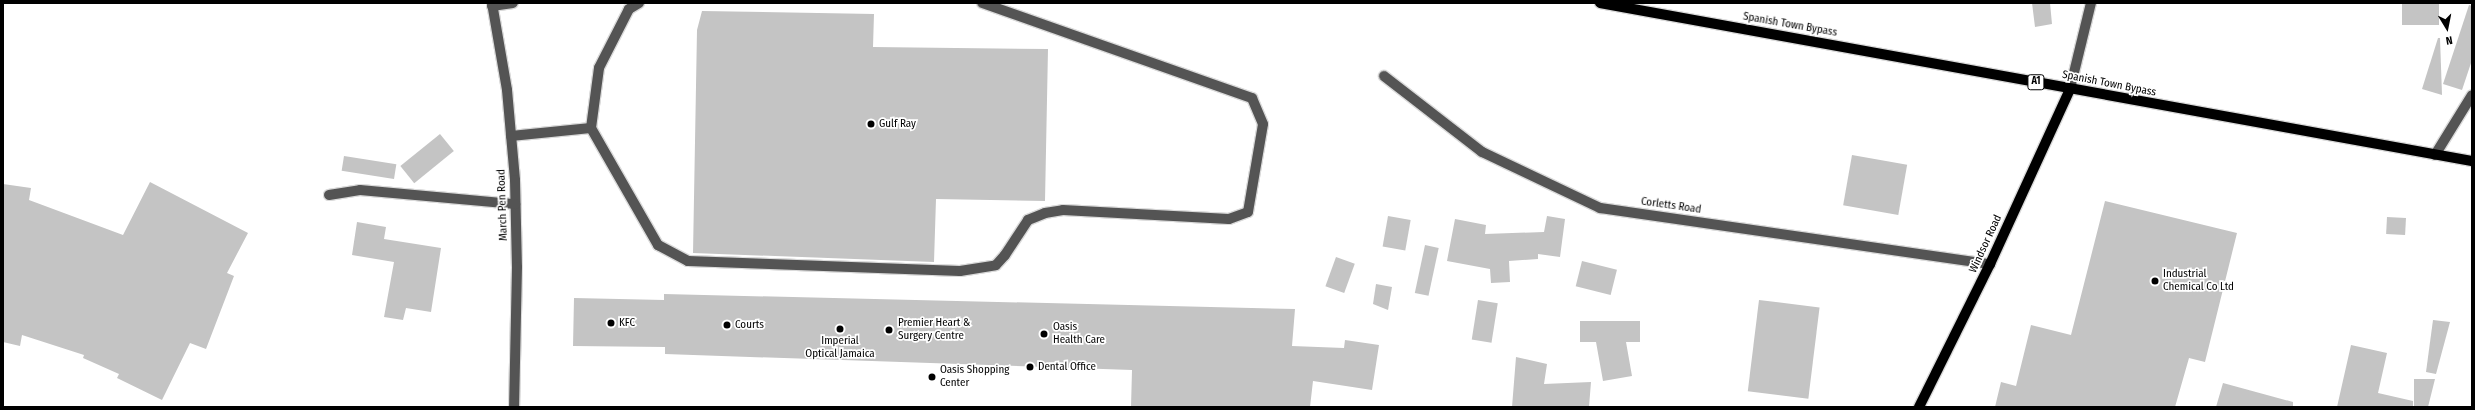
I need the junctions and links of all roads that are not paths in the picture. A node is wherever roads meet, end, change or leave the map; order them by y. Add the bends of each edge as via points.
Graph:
1 (513, 3) edge
2 (639, 3) edge
3 (982, 3) edge
4 (1600, 3) edge
5 (2091, 3) edge
6 (492, 5) edge
7 (1384, 76) dead end
8 (2070, 89) junction
9 (2472, 95) edge
10 (591, 128) junction
11 (511, 136) junction
12 (2435, 155) junction
13 (2472, 161) edge
14 (329, 195) dead end
15 (515, 204) junction
16 (1990, 264) junction
17 (514, 407) edge
18 (1919, 407) edge

1 - 6 street
2 - 10 street via 629,9 599,68
3 - 10 street via 1252,98 1263,124 1248,212 1229,219 1063,210 1045,213 1028,220 1006,255 996,265 960,271 688,261 658,245
4 - 8 main road, Spanish Town Bypass / A1
5 - 8 street
6 - 11 street, March Pen Road via 507,90
7 - 16 street, Corletts Road via 1482,152 1600,208
8 - 12 main road, Spanish Town Bypass / A1
8 - 16 main road, Windsor Road
9 - 12 street
10 - 11 street
11 - 15 street, March Pen Road
12 - 13 main road, Spanish Town Bypass / A1
14 - 15 street via 360,190
15 - 17 street, March Pen Road via 517,267
16 - 18 main road, Windsor Road

